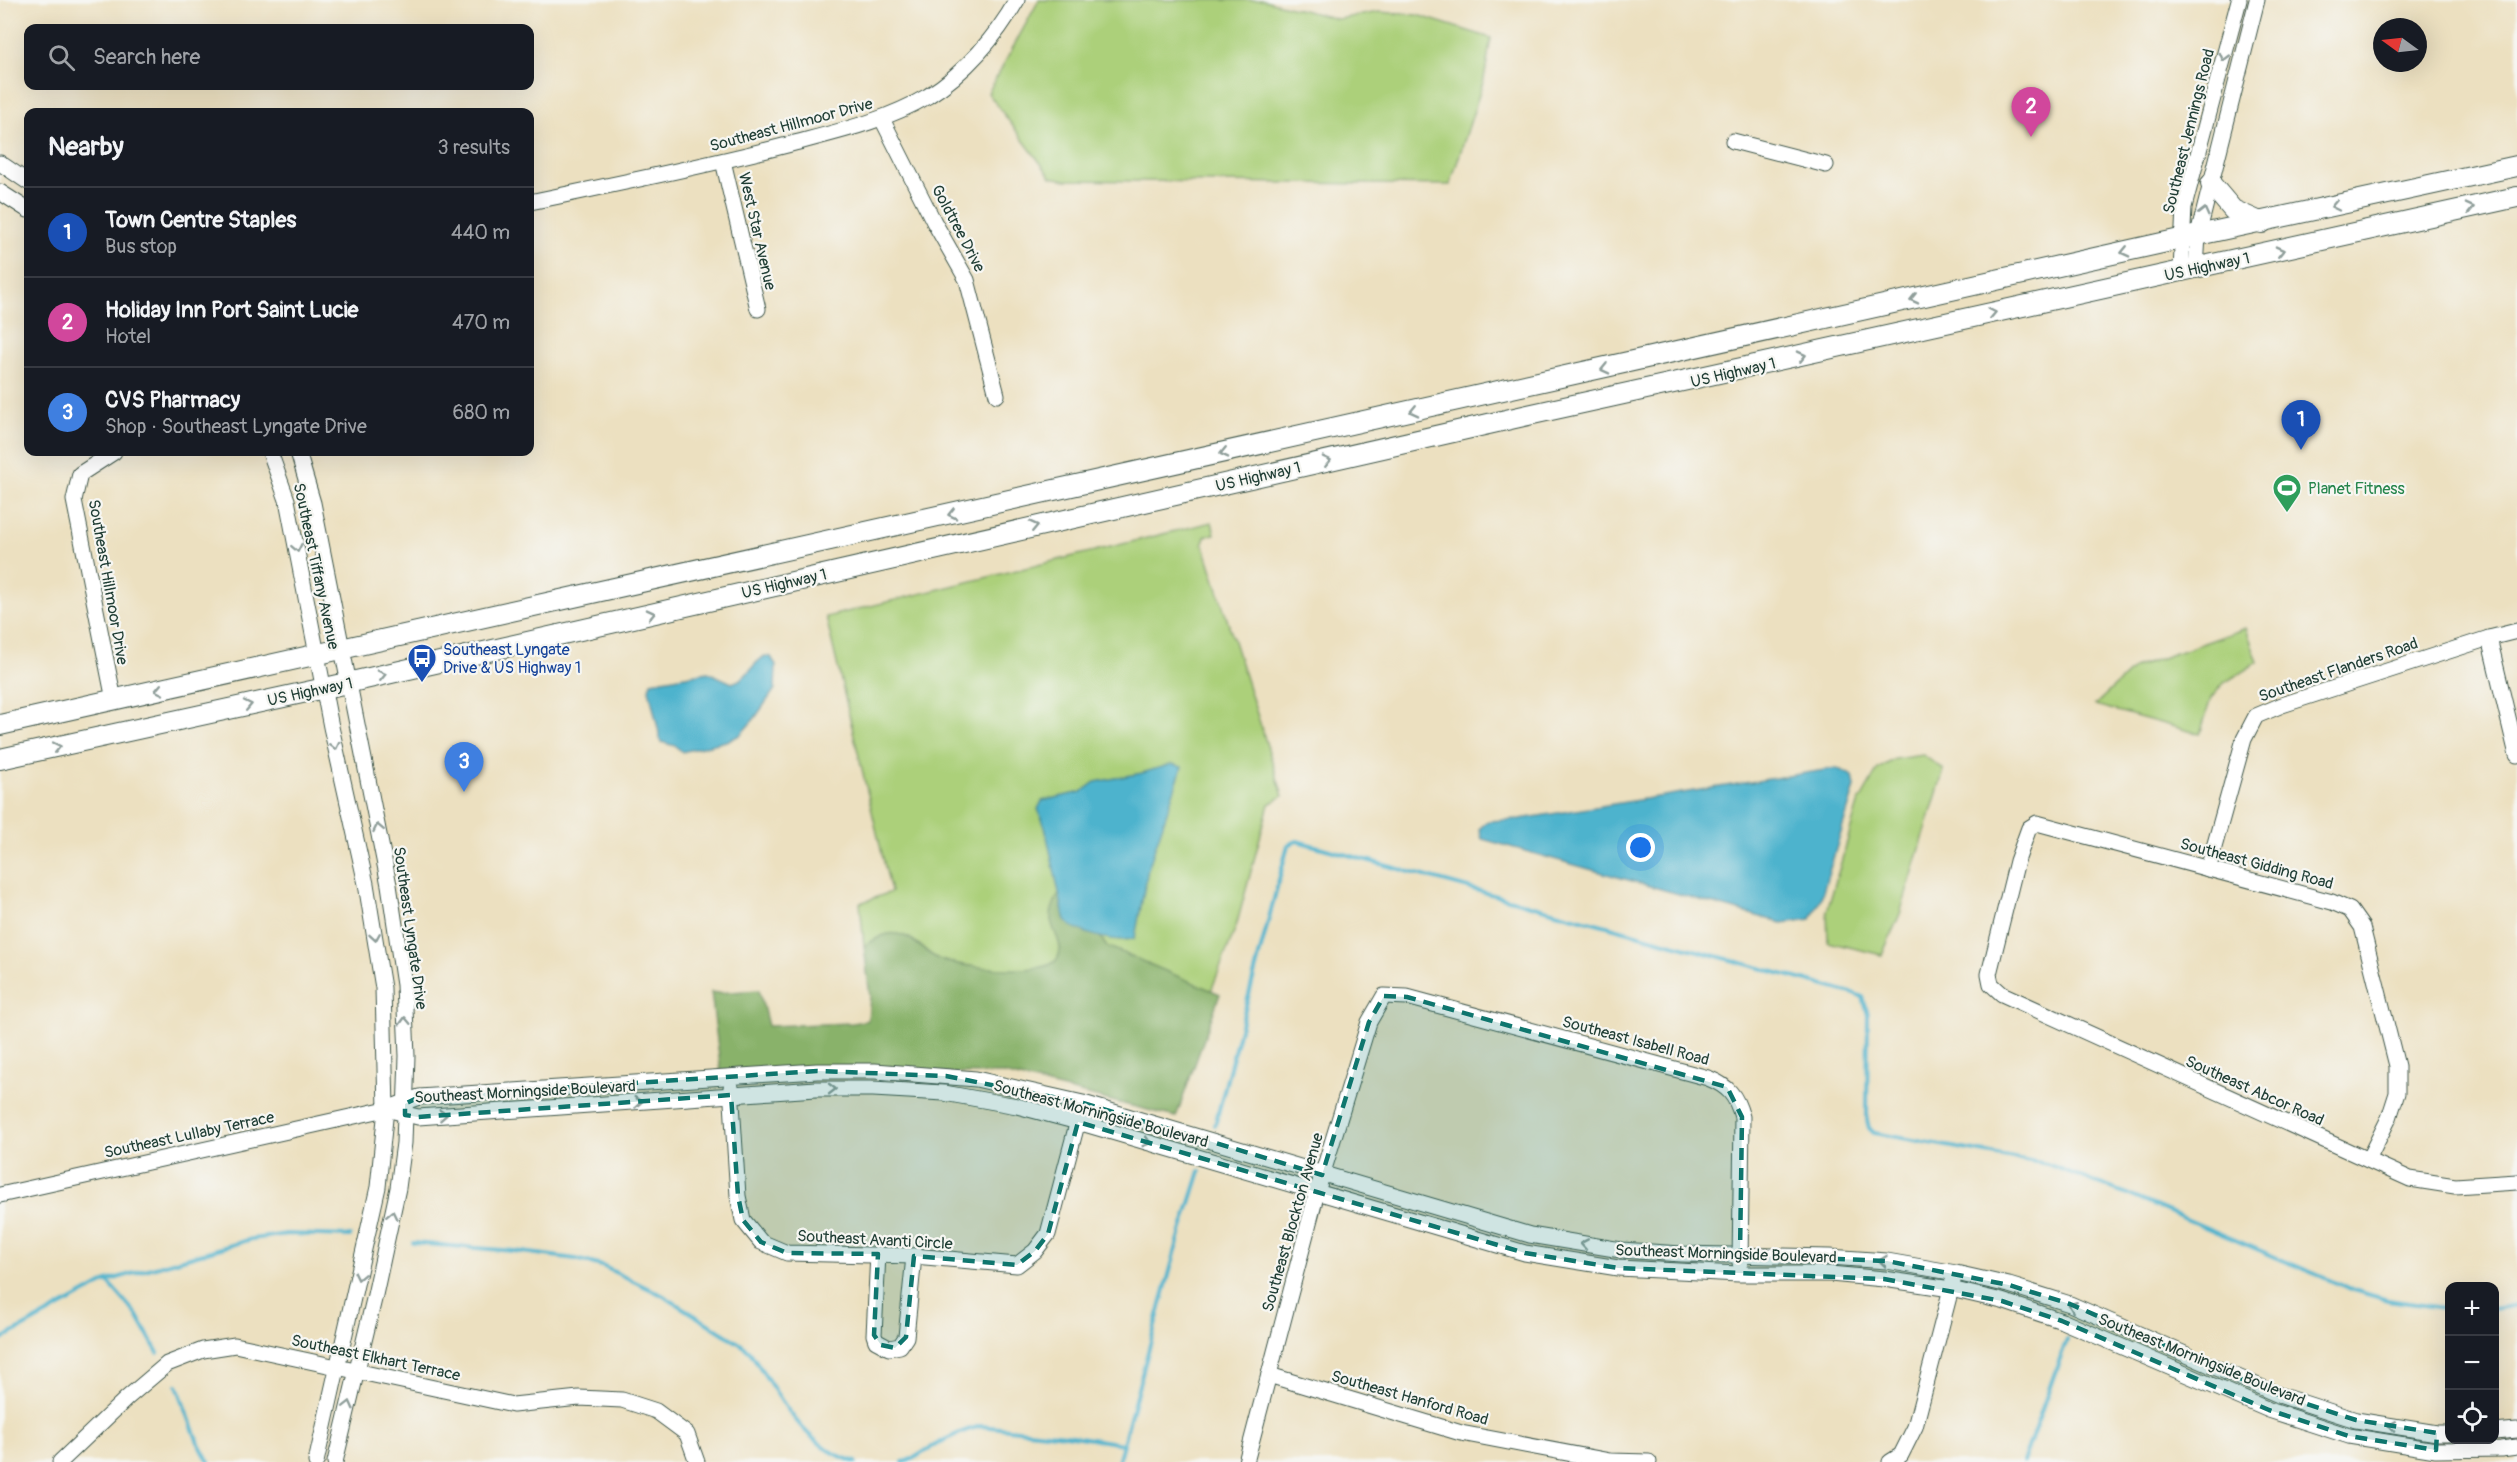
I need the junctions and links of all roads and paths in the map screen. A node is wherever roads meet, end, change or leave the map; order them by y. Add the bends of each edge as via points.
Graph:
1 (1017, 0) edge
2 (2239, 0) edge
3 (2257, 0) edge
4 (882, 119) junction
5 (1733, 141) dead end
6 (723, 161) junction
7 (0, 163) edge
8 (1826, 165) dead end
9 (2517, 166) edge
10 (24, 179) edge
11 (2211, 184) junction
12 (0, 192) edge
13 (2517, 197) edge
14 (534, 201) edge
15 (24, 207) edge
16 (2262, 223) junction
17 (2190, 237) junction
18 (2189, 270) junction
19 (758, 309) dead end
20 (1713, 345) junction
21 (1662, 356) junction
22 (1683, 383) junction
23 (1629, 394) junction
24 (997, 395) dead end
25 (108, 456) edge
26 (271, 456) edge
27 (299, 456) edge
28 (1025, 498) junction
29 (992, 505) junction
30 (1003, 533) junction
31 (956, 544) junction
32 (2517, 631) edge
33 (2489, 638) junction
34 (343, 650) junction
35 (318, 656) junction
36 (350, 682) junction
37 (326, 688) junction
38 (114, 700) junction
39 (0, 725) edge
40 (2517, 755) edge
41 (0, 759) edge
42 (2208, 869) junction
43 (1990, 984) joint
44 (1384, 996) joint
45 (912, 1073) junction
46 (730, 1078) junction
47 (567, 1088) junction
48 (911, 1091) junction
49 (731, 1095) junction
50 (1083, 1103) junction
51 (567, 1107) junction
52 (386, 1109) junction
53 (405, 1109) junction
54 (1078, 1122) junction
55 (2368, 1160) junction
56 (1322, 1175) junction
57 (2517, 1182) edge
58 (1317, 1192) junction
59 (0, 1195) edge
60 (878, 1254) junction
61 (1740, 1254) junction
62 (914, 1256) junction
63 (1956, 1273) junction
64 (1739, 1274) junction
65 (1951, 1289) junction
66 (2121, 1327) junction
67 (2113, 1342) junction
68 (339, 1366) junction
69 (357, 1371) junction
70 (1269, 1375) junction
71 (2279, 1395) junction
72 (2269, 1410) junction
73 (2517, 1430) edge
74 (2499, 1432) edge
75 (2443, 1433) edge
76 (2517, 1447) edge
77 (2435, 1456) edge
78 (60, 1462) edge
79 (316, 1462) edge
80 (335, 1462) edge
81 (697, 1462) edge
82 (1246, 1462) edge
83 (1649, 1462) edge
84 (1890, 1462) edge

1 - 4 street, Southeast Hillmoor Drive via 994,36 954,77 929,96
2 -> 17 street, Southeast Jennings Road via 2184,207
3 - 11 street, Southeast Jennings Road
4 - 6 street, Southeast Hillmoor Drive
4 - 24 street, Goldtree Drive via 968,280
5 - 8 street
6 - 14 street, Southeast Hillmoor Drive
6 - 19 street, West Star Avenue
7 - 10 street
9 -> 16 main road, US Highway 1
11 - 16 main road via 2234,210
17 -> 11 street, Southeast Jennings Road
12 - 15 street
18 -> 13 main road, US Highway 1
16 - 17 main road, US Highway 1
17 - 18 street, Southeast Jennings Road
17 -> 20 main road, US Highway 1
22 -> 18 main road, US Highway 1
20 - 21 main road, US Highway 1
20 - 22 main road via 1691,364
21 - 23 main road via 1653,373
21 -> 28 main road, US Highway 1
22 - 23 main road, US Highway 1
30 -> 23 main road, US Highway 1
25 - 38 street, Southeast Hillmoor Drive via 80,474 74,500
26 -> 35 street, Southeast Tiffany Avenue via 287,500
27 - 34 street, Southeast Tiffany Avenue via 313,503
28 - 29 main road, US Highway 1
28 - 30 main road via 1006,517
29 - 31 main road via 985,523
29 -> 34 main road, US Highway 1
30 - 31 main road, US Highway 1
36 -> 31 main road, US Highway 1
32 - 33 street, Southeast Flanders Road
33 - 40 street
33 - 42 street, Southeast Flanders Road via 2256,716 2244,739
34 - 35 main road, US Highway 1
34 - 36 street, Southeast Tiffany Avenue
35 - 37 street, Southeast Tiffany Avenue
35 -> 38 main road, US Highway 1
36 - 37 main road, US Highway 1
53 -> 36 street, Southeast Lyngate Drive via 404,985
41 -> 37 main road, US Highway 1
37 -> 52 street via 366,884 382,988
38 - 39 main road, US Highway 1
42 - 43 street, Southeast Gidding Road via 2037,823 2029,828 2017,861 1989,974
42 - 55 street, Southeast Gidding Road via 2332,902 2350,910 2362,927 2397,1066 2397,1093 2390,1118
43 - 55 street, Southeast Abcor Road via 2002,994
44 - 56 street, Southeast Blockton Avenue via 1369,1022
44 - 61 street, Southeast Isabell Road via 1407,997 1708,1078 1727,1087 1742,1116
45 - 46 street, Southeast Morningside Boulevard via 817,1071
45 - 48 street
45 - 50 street, Southeast Morningside Boulevard via 976,1079
46 - 47 street, Southeast Morningside Boulevard
46 - 49 street, Southeast Avanti Circle
47 - 51 street
47 - 53 street, Southeast Morningside Boulevard via 419,1097
49 -> 48 street, Southeast Morningside Boulevard via 816,1089
48 - 54 street, Southeast Morningside Boulevard via 973,1097
51 -> 49 street, Southeast Morningside Boulevard
49 - 60 street, Southeast Avanti Circle via 738,1196 743,1220 761,1242 787,1253
50 - 54 street, Southeast Avanti Circle
50 - 56 street, Southeast Morningside Boulevard
53 -> 51 street, Southeast Morningside Boulevard via 418,1117
52 - 53 street, Southeast Morningside Boulevard
52 - 59 street, Southeast Lullaby Terrace
52 -> 68 street via 378,1187
69 -> 53 street, Southeast Lyngate Drive via 398,1188
54 -> 58 street, Southeast Morningside Boulevard
54 - 62 street, Southeast Avanti Circle via 1048,1234 1035,1251 1017,1265
55 - 57 street, Southeast Abcor Road via 2410,1179 2455,1186
56 - 58 street, Southeast Blockton Avenue
61 -> 56 street, Southeast Morningside Boulevard via 1621,1250 1530,1235
58 - 64 street, Southeast Morningside Boulevard via 1525,1253 1618,1268
58 - 70 street, Southeast Blockton Avenue
60 - 62 street, Southeast Avanti Circle
60 - 62 street via 873,1335 889,1348 900,1346 906,1337
63 -> 61 street, Southeast Morningside Boulevard via 1887,1261
61 - 64 street, Southeast Isabell Road
63 - 65 street
66 -> 63 street, Southeast Morningside Boulevard via 2070,1304
64 - 65 street, Southeast Morningside Boulevard via 1830,1274
65 - 67 street, Southeast Morningside Boulevard via 2062,1321
65 - 84 street via 1915,1427 1901,1455
66 - 67 street
66 - 71 street, Southeast Morningside Boulevard
67 - 72 street, Southeast Morningside Boulevard
68 - 69 street, Southeast Elkhart Terrace
68 - 78 street, Southeast Elkhart Terrace via 235,1345 202,1350 167,1364
68 - 79 street
80 -> 69 street, Southeast Lyngate Drive
69 - 81 street, Southeast Elkhart Terrace via 513,1405 579,1398 622,1400 656,1411 687,1434
70 - 82 street, Southeast Blockton Avenue
70 - 83 street, Southeast Hanford Road via 1461,1433 1610,1461
71 - 72 street
75 -> 71 street, Southeast Morningside Boulevard via 2356,1420
72 - 77 street, Southeast Morningside Boulevard via 2349,1436
73 - 74 street
75 - 77 street
76 - 77 street, Southeast Morningside Boulevard

